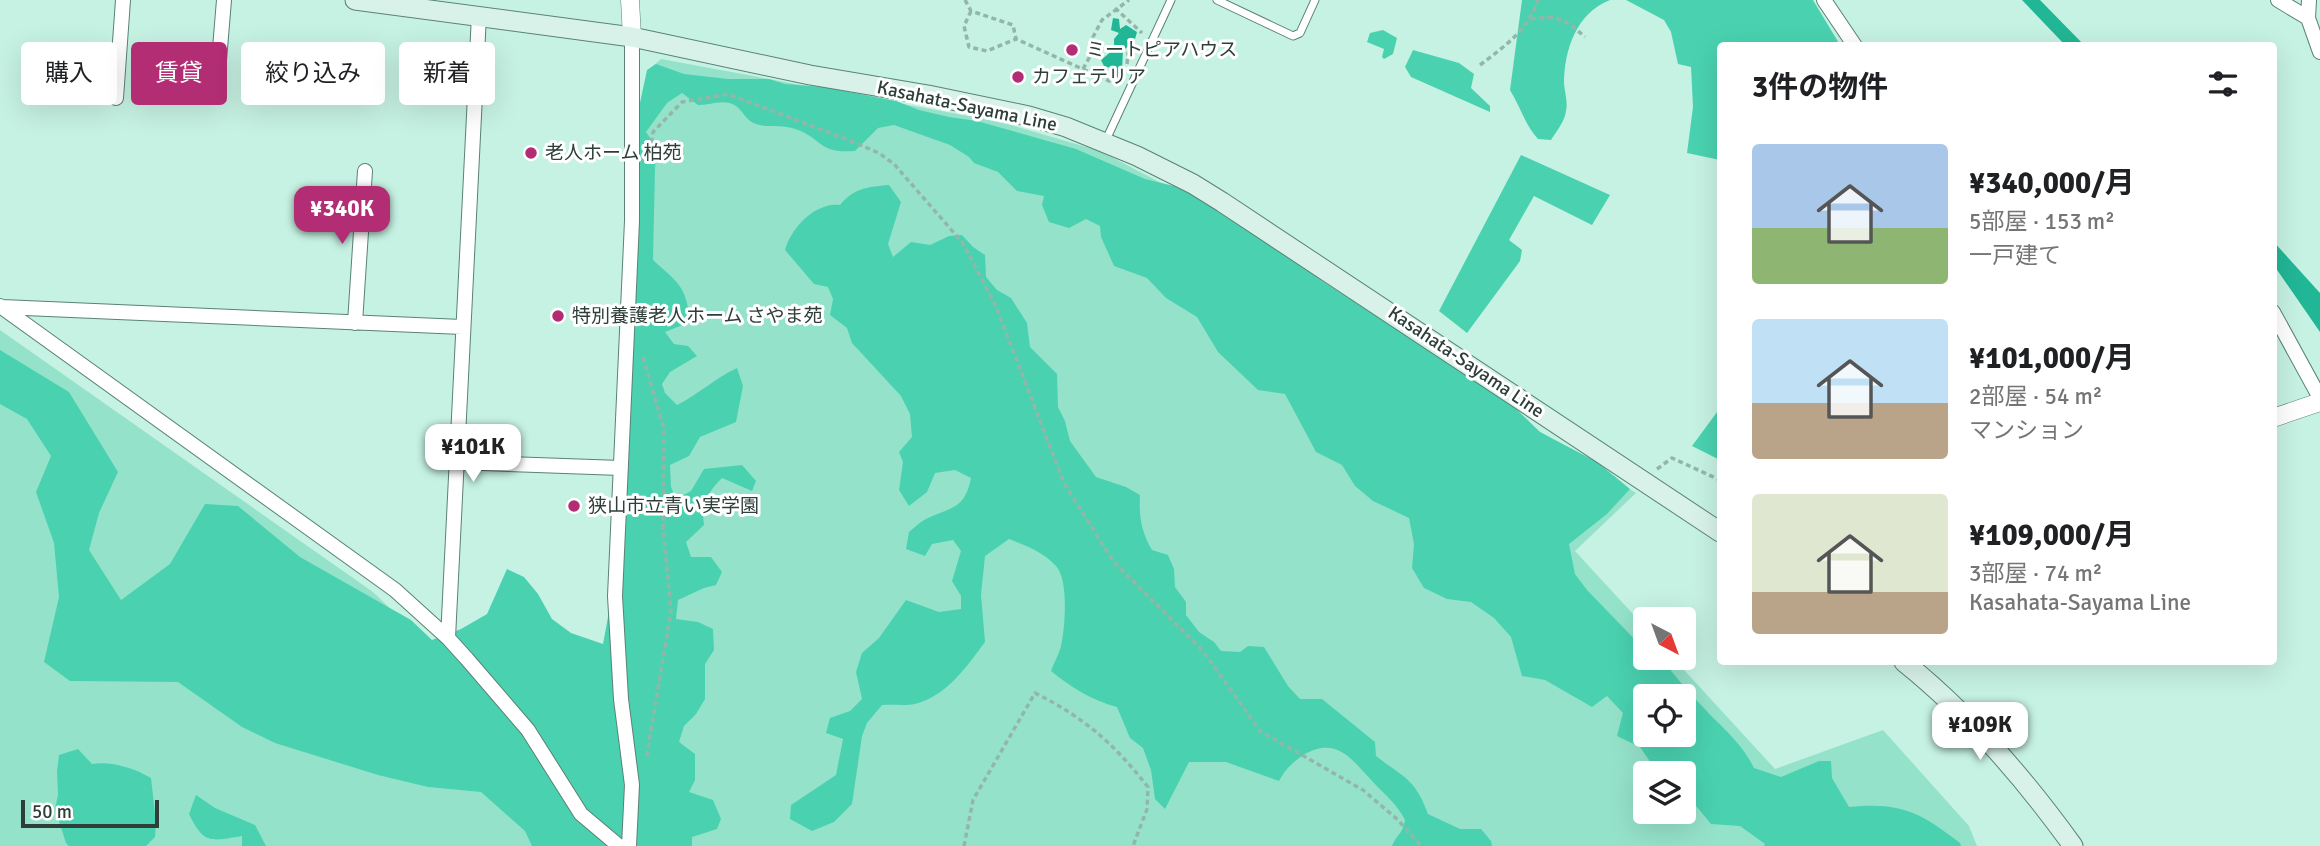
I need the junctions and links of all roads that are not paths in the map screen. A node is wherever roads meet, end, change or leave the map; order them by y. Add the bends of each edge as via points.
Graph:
1 (123, 0) edge
2 (224, 0) edge
3 (355, 0) edge
4 (362, 0) edge
5 (630, 0) edge
6 (1171, 0) edge
7 (1217, 0) edge
8 (1315, 0) edge
9 (1824, 0) edge
10 (2278, 0) edge
11 (2309, 0) edge
12 (480, 15) junction
13 (2308, 18) junction
14 (632, 37) junction
15 (221, 42) edge
16 (1852, 42) edge
17 (2320, 52) edge
18 (117, 84) edge
19 (1105, 143) junction
20 (365, 171) dead end
21 (1, 307) edge
22 (2277, 319) edge
23 (355, 323) junction
24 (463, 327) junction
25 (2320, 400) edge
26 (2277, 416) edge
27 (456, 462) junction
28 (621, 468) junction
29 (1717, 530) edge
30 (448, 638) junction
31 (1915, 665) edge
32 (619, 846) edge
33 (629, 846) edge
34 (2073, 846) edge

1 - 18 street
2 - 15 street
3 - 4 main road, Kasahata-Sayama Line
4 - 12 main road, Kasahata-Sayama Line
5 - 14 street
6 - 19 lane
7 - 8 lane via 1293,36 1300,33
9 - 16 street
10 - 13 street
11 - 13 street
12 - 14 main road, Kasahata-Sayama Line
12 - 24 street
13 - 17 street
14 - 19 main road, Kasahata-Sayama Line via 995,108
14 - 28 street via 632,221
19 - 29 main road, Kasahata-Sayama Line via 1165,169 1222,202
20 - 23 street
21 - 23 street
21 - 30 street via 395,590
22 - 25 street
23 - 24 street
24 - 27 street
25 - 26 street
27 - 28 street
27 - 30 street
28 - 33 street via 615,596 632,785
30 - 32 street via 528,730 581,814
31 - 34 main road via 2006,761

